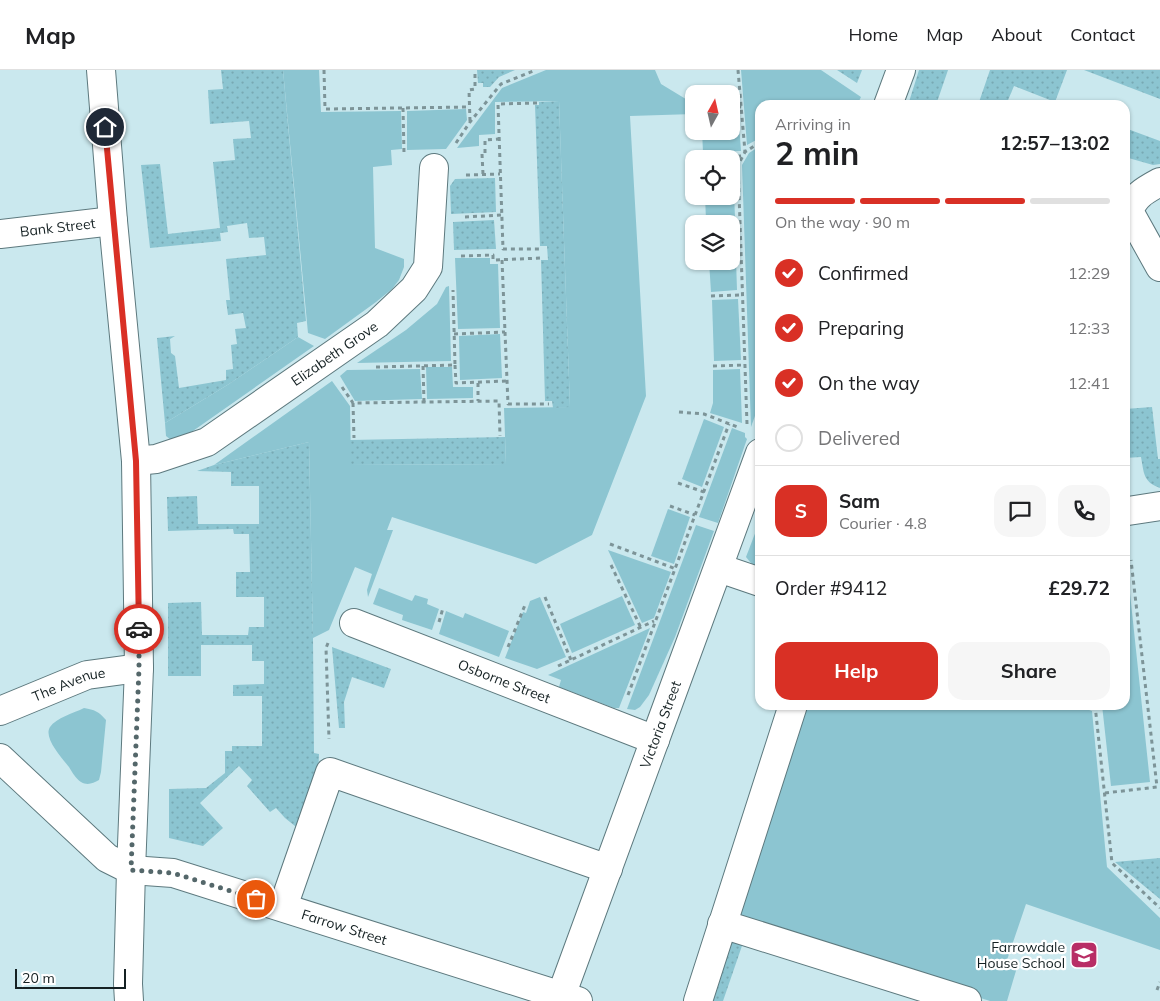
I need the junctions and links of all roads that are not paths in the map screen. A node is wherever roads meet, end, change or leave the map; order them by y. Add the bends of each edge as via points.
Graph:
1 (101, 70) edge
2 (901, 70) edge
3 (890, 100) edge
4 (434, 168) dead end
5 (1142, 186) edge
6 (113, 221) junction
7 (0, 234) edge
8 (1160, 267) edge
9 (136, 461) junction
10 (755, 467) edge
11 (1160, 506) edge
12 (1130, 511) edge
13 (719, 568) junction
14 (755, 580) edge
15 (354, 623) road end
16 (139, 668) junction
17 (791, 710) edge
18 (0, 711) edge
19 (655, 740) junction
20 (0, 758) edge
21 (608, 869) junction
22 (131, 870) junction
23 (283, 907) junction
24 (722, 924) junction
25 (507, 990) edge
26 (570, 998) edge
27 (129, 1001) edge
28 (698, 1001) edge
29 (967, 1001) edge

1 - 6 street
2 - 3 street
4 - 9 street, Elizabeth Grove via 428,267 414,289 377,324 207,442 156,459
5 - 8 street via 1130,213
6 - 7 street, Bank Street
6 - 9 street
9 - 16 street
10 - 13 street, Victoria Street
11 - 12 street
13 - 14 street
13 - 19 street, Victoria Street
15 - 19 street, Osborne Street
16 - 18 street, The Avenue via 87,675
16 - 22 street
17 - 24 street
19 - 21 street, Victoria Street
20 - 22 street, Farrow Street via 107,858
21 - 23 street via 330,772
21 - 26 street, Victoria Street
22 - 23 street, Farrow Street via 173,873
22 - 27 street
23 - 25 street, Farrow Street
24 - 28 street
24 - 29 street
25 - 26 street, Farrow Street

